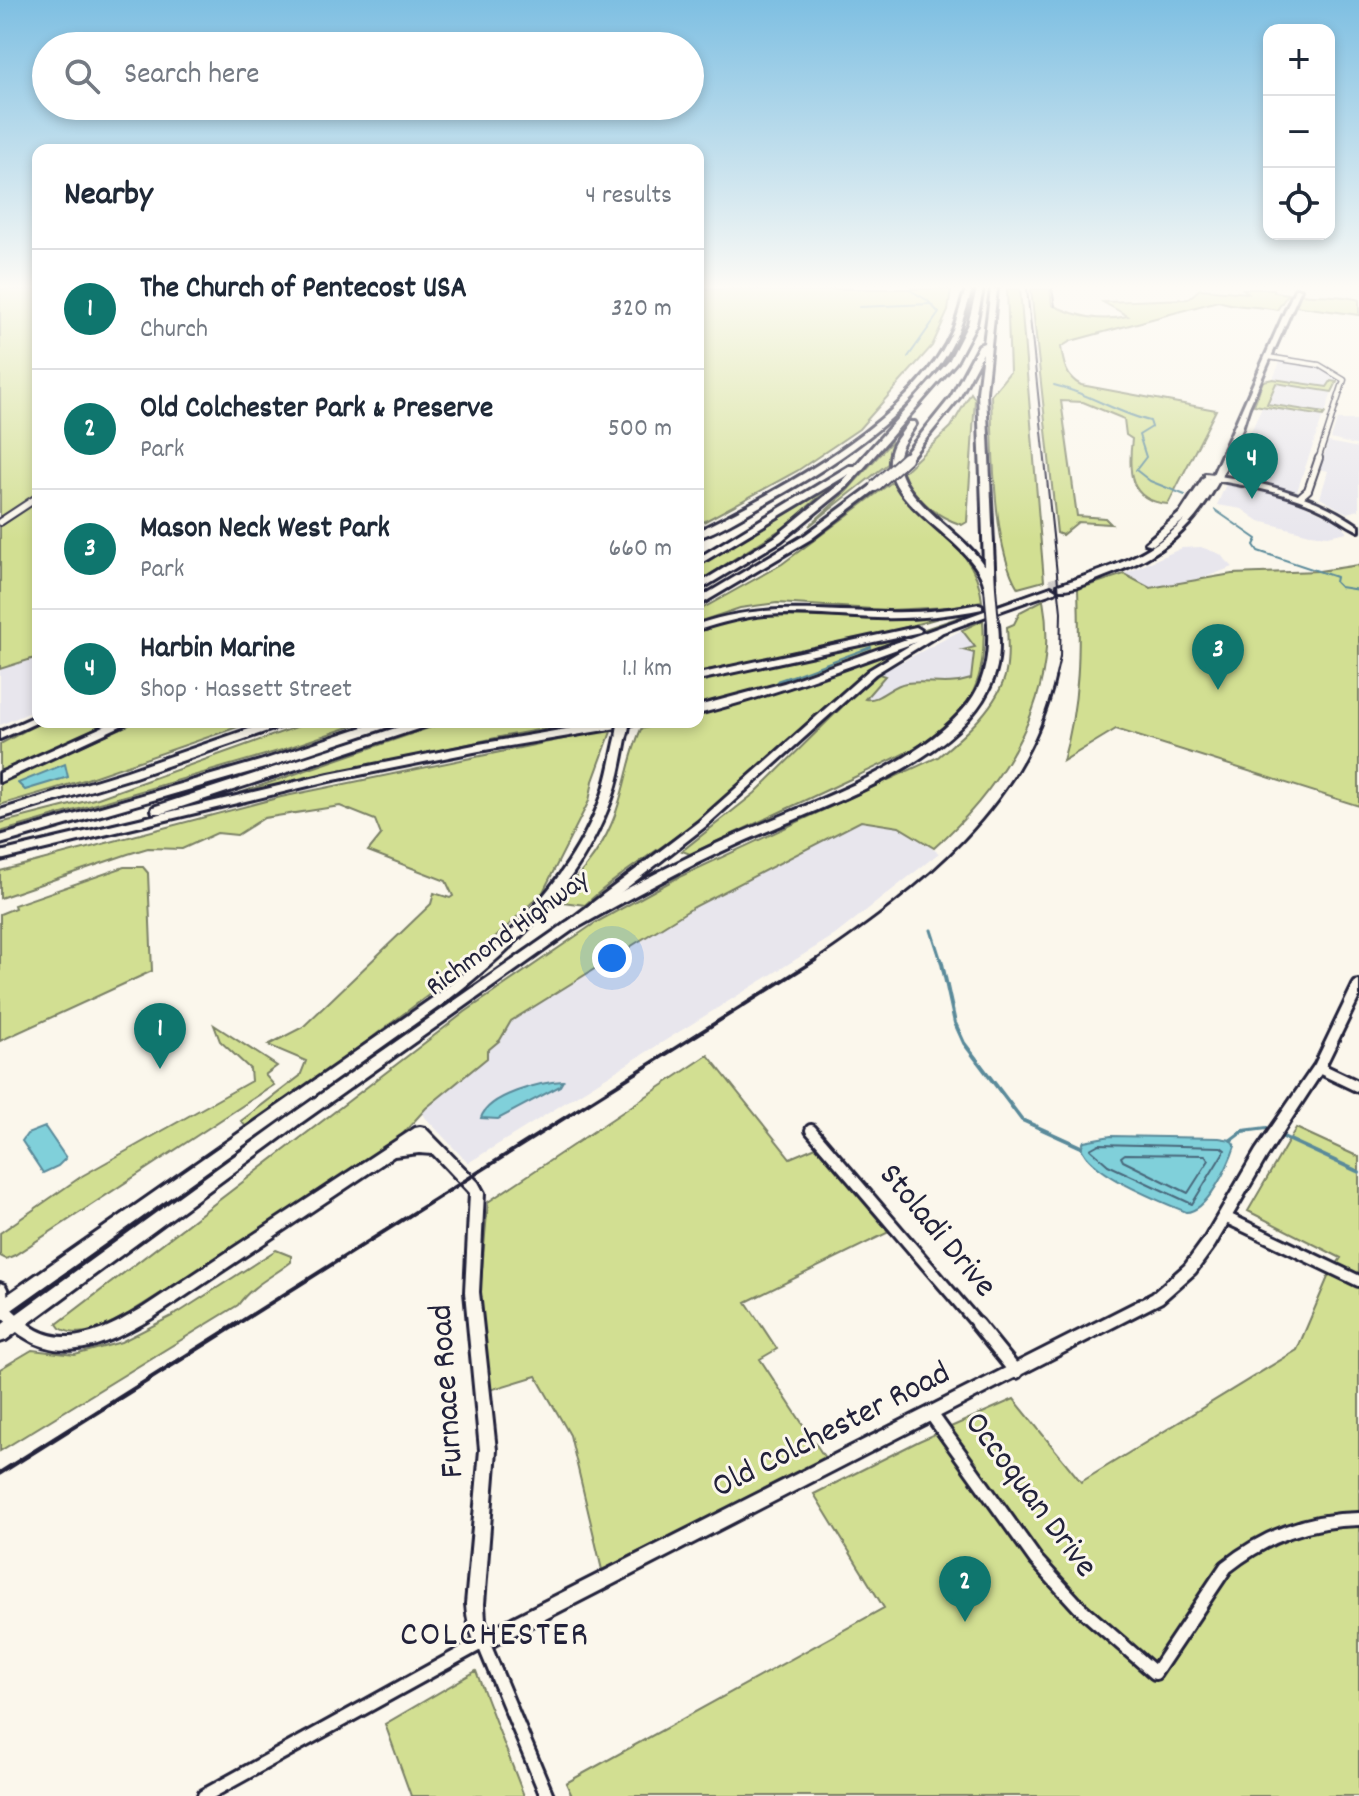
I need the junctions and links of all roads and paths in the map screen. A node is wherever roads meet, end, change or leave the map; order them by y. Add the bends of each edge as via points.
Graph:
1 (929, 373) edge
2 (943, 373) edge
3 (947, 373) edge
4 (969, 373) edge
5 (984, 373) edge
6 (1261, 373) edge
7 (1336, 373) edge
8 (875, 451) junction
9 (836, 455) junction
10 (1213, 476) junction
11 (1301, 496) junction
12 (32, 501) edge
13 (0, 522) edge
14 (1359, 529) edge
15 (704, 532) edge
16 (704, 550) edge
17 (704, 558) edge
18 (704, 584) edge
19 (1056, 585) junction
20 (990, 588) junction
21 (704, 599) edge
22 (979, 607) junction
23 (704, 625) edge
24 (942, 629) junction
25 (704, 676) edge
26 (704, 708) edge
27 (32, 721) edge
28 (110, 728) edge
29 (264, 728) edge
30 (372, 728) edge
31 (408, 728) edge
32 (611, 728) edge
33 (624, 728) edge
34 (0, 736) edge
35 (0, 778) edge
36 (0, 814) edge
37 (0, 840) edge
38 (0, 856) edge
39 (570, 926) junction
40 (1359, 985) edge
41 (1319, 1068) junction
42 (1359, 1087) edge
43 (811, 1130) dead end
44 (437, 1149) junction
45 (378, 1160) junction
46 (1225, 1217) junction
47 (1359, 1281) edge
48 (0, 1289) edge
49 (0, 1308) edge
50 (18, 1322) junction
51 (0, 1335) edge
52 (1016, 1372) junction
53 (932, 1415) junction
54 (1359, 1519) edge
55 (483, 1642) junction
56 (204, 1796) edge
57 (547, 1796) edge

1 - 9 highway via 892,412
2 - 8 highway
3 - 20 highway via 898,440 893,468 912,500 972,551
4 - 21 highway, bridge via 906,458 875,486 796,545
5 - 20 highway
6 - 10 highway, Richmond Highway
7 - 11 street via 1344,380 1308,490
8 - 17 highway
8 - 18 highway via 801,522
9 - 15 highway
9 - 16 highway via 825,471
10 - 11 street
10 - 19 highway, Richmond Highway via 1202,506 1176,537 1147,555
11 - 14 street
12 - 13 street
19 - 22 highway, Richmond Highway
19 - 24 highway, Richmond Highway
20 - 39 highway, bridge via 995,657 985,687 962,719 928,748 682,865
22 - 23 main road, Richmond Highway via 899,615 774,610
22 - 25 highway via 900,635
24 - 26 highway
24 - 39 main road, Richmond Highway via 884,662 702,824
27 - 34 street
28 - 35 highway
29 - 36 highway
30 - 37 highway
31 - 38 highway
32 - 38 highway via 511,742 264,793
33 - 49 main road, Richmond Highway via 608,794 582,850 546,902 492,958 426,1010
39 - 50 main road, Richmond Highway
40 - 41 street, Old Colchester Road
41 - 42 street
41 - 46 street, Old Colchester Road
43 - 52 street, Stoladi Drive
44 - 45 street, Furnace Road via 405,1149
44 - 45 street, Furnace Road via 420,1132
44 - 55 street, Furnace Road via 477,1197 472,1292 488,1450 475,1604
45 - 50 street, Furnace Road via 112,1333 54,1342 32,1335
46 - 47 street
46 - 52 street, Old Colchester Road via 1190,1269 1157,1298
48 - 49 street
49 - 50 street, Furnace Road
50 - 51 main road, Richmond Highway
52 - 53 street, Old Colchester Road
53 - 54 street, Occoquan Drive via 1036,1560 1079,1607 1155,1673 1238,1556 1296,1527
53 - 55 street, Old Colchester Road
55 - 56 street, Old Colchester Road
55 - 57 street

